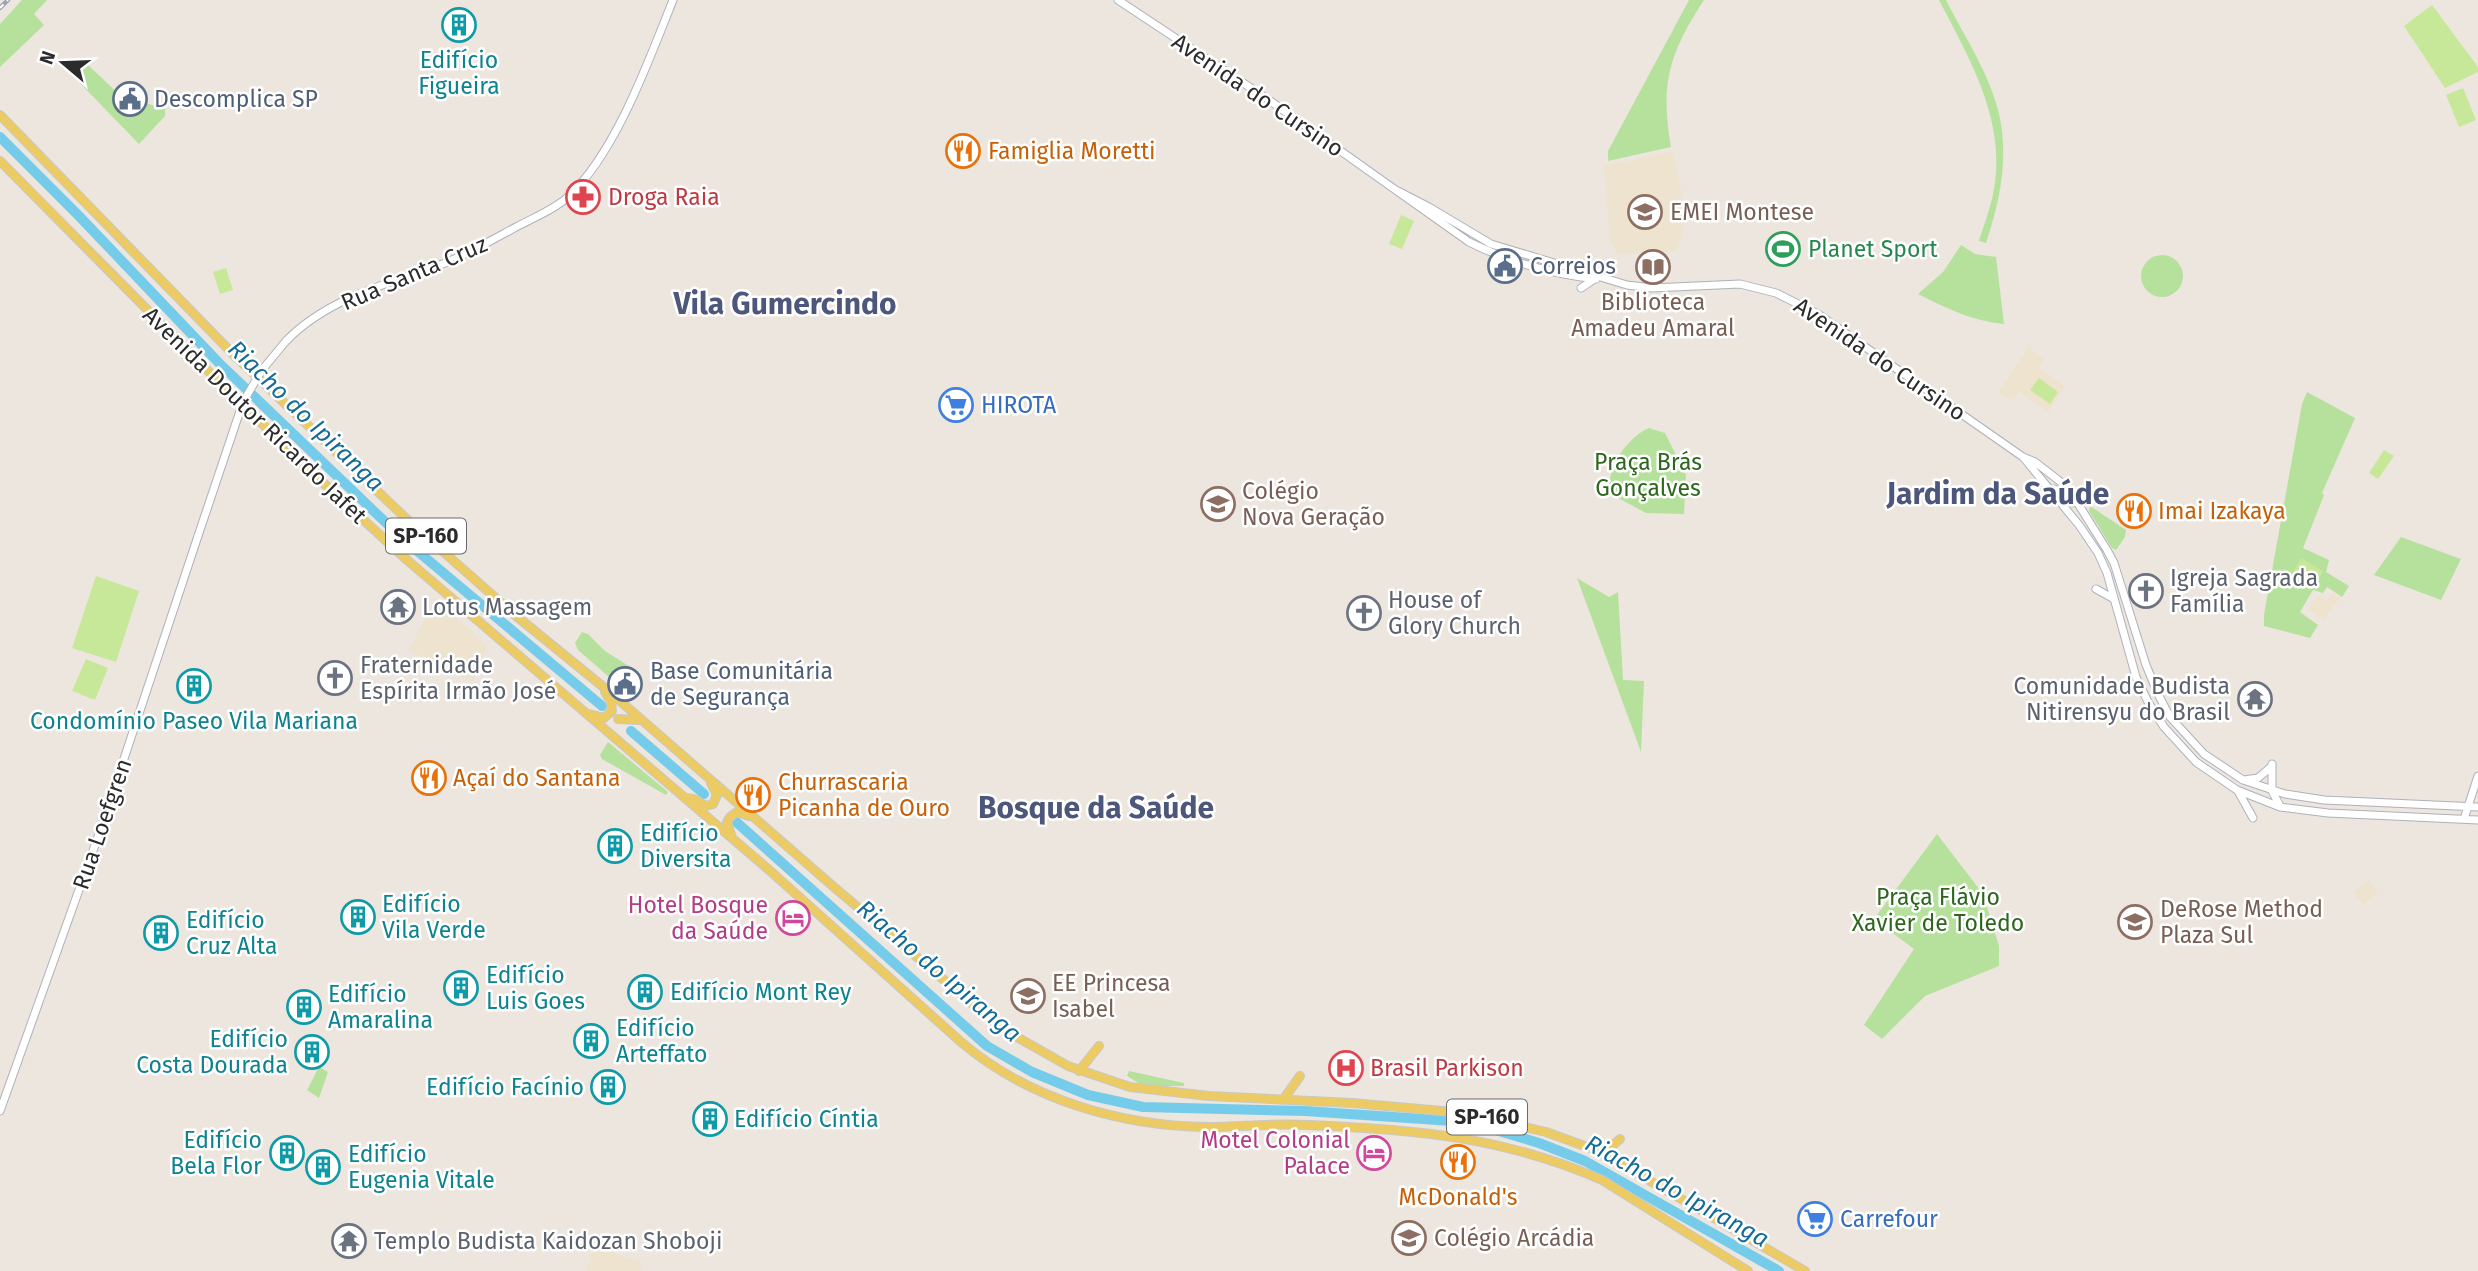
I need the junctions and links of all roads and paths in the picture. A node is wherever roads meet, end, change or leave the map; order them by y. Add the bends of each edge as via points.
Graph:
1 (673, 0) edge
2 (1118, 0) edge
3 (0, 115) edge
4 (0, 161) edge
5 (1600, 279) junction
6 (1581, 288) dead end
7 (2023, 457) junction
8 (2050, 488) junction
9 (2077, 502) junction
10 (198, 536) joint
11 (2096, 589) dead end
12 (2115, 600) junction
13 (598, 683) junction
14 (583, 712) junction
15 (618, 719) dead end
16 (641, 721) junction
17 (2478, 776) edge
18 (711, 780) junction
19 (2243, 780) junction
20 (2237, 790) junction
21 (2272, 791) junction
22 (685, 799) junction
23 (2280, 807) junction
24 (2467, 807) junction
25 (2478, 807) edge
26 (755, 818) junction
27 (2253, 818) dead end
28 (2464, 819) junction
29 (2478, 820) edge
30 (732, 838) junction
31 (1099, 1046) dead end
32 (1079, 1071) junction
33 (1300, 1076) dead end
34 (1283, 1100) junction
35 (0, 1111) edge
36 (1620, 1139) dead end
37 (1597, 1152) junction
38 (1748, 1271) edge
39 (1805, 1271) edge

1 - 10 main road, Rua Santa Cruz, bridge via 614,134 566,199 452,260 357,293 286,341 243,402
2 - 5 main road, Avenida do Cursino via 1488,251
3 - 13 main road, Avenida Doutor Ricardo Jafet / SP-160 via 235,356 358,473
4 - 14 main road, Avenida Doutor Ricardo Jafet / SP-160 via 319,479
5 - 6 main road
5 - 7 main road, Avenida do Cursino via 1639,287 1740,285 1776,293 1818,314
7 - 8 main road, Avenida do Cursino
7 - 9 main road, Avenida do Cursino via 2062,483
8 - 9 main road via 2071,503
8 - 12 main road, Avenida do Cursino via 2092,543
9 - 19 main road, Avenida do Cursino via 2114,563 2146,665 2170,717 2204,754
10 - 35 main road, Rua Loefgren
11 - 12 main road
12 - 20 main road, Avenida do Cursino via 2136,677 2149,704 2196,762
13 - 14 main road via 612,711 604,718
13 - 16 main road, Avenida Doutor Ricardo Jafet / SP-160
14 - 22 main road, Avenida Doutor Ricardo Jafet / SP-160
15 - 16 main road
16 - 18 main road, Avenida Doutor Ricardo Jafet / SP-160
17 - 24 main road
18 - 22 main road via 717,795 713,804
18 - 26 main road, Avenida Doutor Ricardo Jafet / SP-160
19 - 21 main road, Avenida do Cursino
19 - 21 main road via 2258,778 2272,766
20 - 23 main road, Avenida do Cursino
20 - 27 main road
21 - 23 main road
21 - 24 main road, Avenida do Cursino via 2324,800
22 - 30 main road, Avenida Doutor Ricardo Jafet / SP-160
23 - 28 main road, Avenida do Cursino
24 - 25 main road, Avenida do Cursino
24 - 28 main road
26 - 30 main road via 732,814 727,822
26 - 32 main road, SP-160 via 993,1022
28 - 29 main road, Avenida do Cursino
30 - 38 main road, SP-160 via 971,1050 1012,1077 1065,1101 1120,1118 1170,1124 1420,1131 1488,1142 1602,1180
31 - 32 main road
32 - 34 main road, SP-160 via 1140,1089
33 - 34 main road
34 - 37 main road, SP-160 via 1465,1113 1522,1125
36 - 37 main road
37 - 39 main road, SP-160

